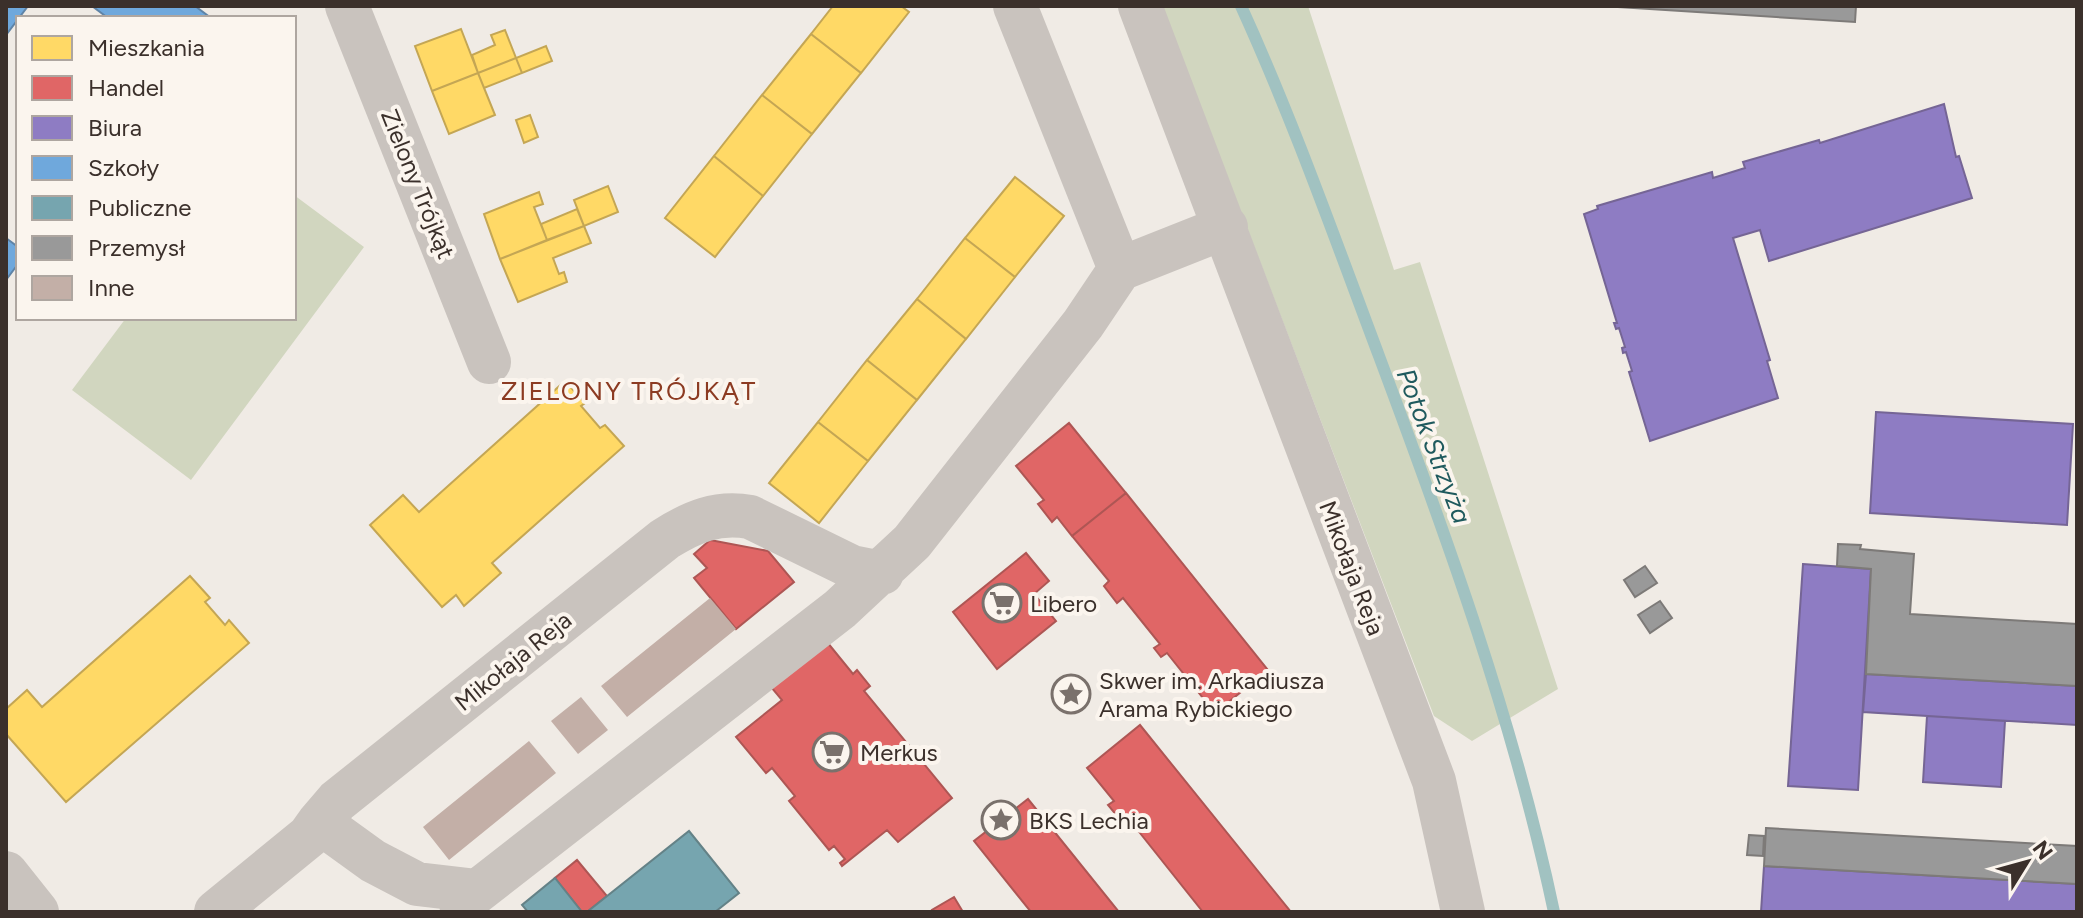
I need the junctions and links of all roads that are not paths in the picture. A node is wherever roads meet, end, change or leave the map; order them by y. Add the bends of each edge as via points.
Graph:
1 (347, 6) edge
2 (1015, 6) edge
3 (1140, 6) edge
4 (1226, 227) junction
5 (1120, 269) junction
6 (489, 362) dead end
7 (882, 573) junction
8 (319, 822) junction
9 (6, 873) edge
10 (37, 912) edge
11 (216, 912) edge
12 (1463, 912) edge

1 - 6 street, Zielony Trójkąt
2 - 5 street
3 - 4 street, Mikołaja Reja
4 - 5 street
4 - 12 street, Mikołaja Reja via 1434,781
5 - 7 street via 1083,324
7 - 8 street, Mikołaja Reja via 852,567 750,517 712,516 685,527 349,791
7 - 8 street via 469,898 417,884 373,861
8 - 11 street, Mikołaja Reja
9 - 10 street

